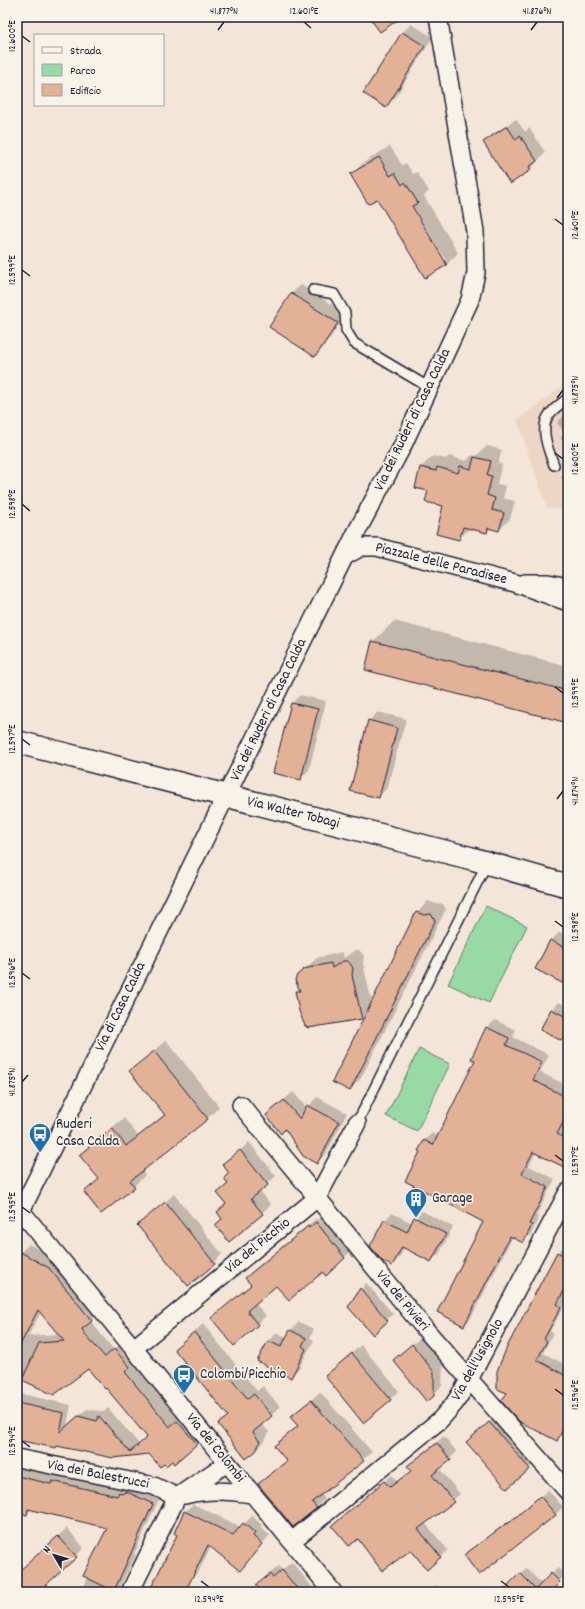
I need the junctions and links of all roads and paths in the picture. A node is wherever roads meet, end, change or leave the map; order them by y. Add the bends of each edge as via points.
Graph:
1 (441, 19) edge
2 (313, 290) dead end
3 (430, 388) junction
4 (568, 398) edge
5 (554, 466) dead end
6 (345, 556) junction
7 (515, 583) junction
8 (568, 587) edge
9 (568, 602) edge
10 (17, 742) edge
11 (226, 796) junction
12 (487, 863) junction
13 (568, 886) edge
14 (241, 1105) dead end
15 (356, 1123) joint
16 (568, 1192) edge
17 (317, 1198) junction
18 (19, 1215) edge
19 (134, 1348) junction
20 (469, 1380) junction
21 (17, 1458) edge
22 (227, 1463) junction
23 (568, 1492) edge
24 (252, 1494) junction
25 (177, 1497) junction
26 (292, 1541) junction
27 (130, 1592) edge
28 (333, 1592) edge

1 - 3 street, Via dei Ruderi di Casa Calda via 474,226 476,263 475,284 470,300
2 - 3 lane via 334,294 345,313 346,330 354,343
3 - 6 street, Via dei Ruderi di Casa Calda
4 - 5 lane via 548,415 545,428 545,445
6 - 7 street, Piazzale delle Paradisee via 361,547 377,547
6 - 11 street, Via dei Ruderi di Casa Calda
7 - 8 street, Piazzale delle Paradisee via 538,582
7 - 9 street, Piazzale delle Paradisee
10 - 11 street, Via Walter Tobagi
11 - 12 street, Via Walter Tobagi
11 - 18 street, Via di Casa Calda
12 - 13 street, Via Walter Tobagi
12 - 15 lane
14 - 17 street, Via dei Pivieri
15 - 17 street, Via del Picchio
16 - 20 street, Via dell'Usignolo
17 - 19 street, Via del Picchio
17 - 20 street, Via dei Pivieri
18 - 19 street, Via dei Colombi
19 - 22 street, Via dei Colombi
20 - 23 street, Via dei Pivieri
20 - 26 street, Via dell'Usignolo via 440,1420
21 - 25 street, Via dei Balestrucci via 154,1486
22 - 24 street, Via dei Colombi
22 - 25 street
24 - 25 street via 206,1491
24 - 26 street, Via dei Colombi
25 - 27 street
26 - 28 street, Via dei Colombi

